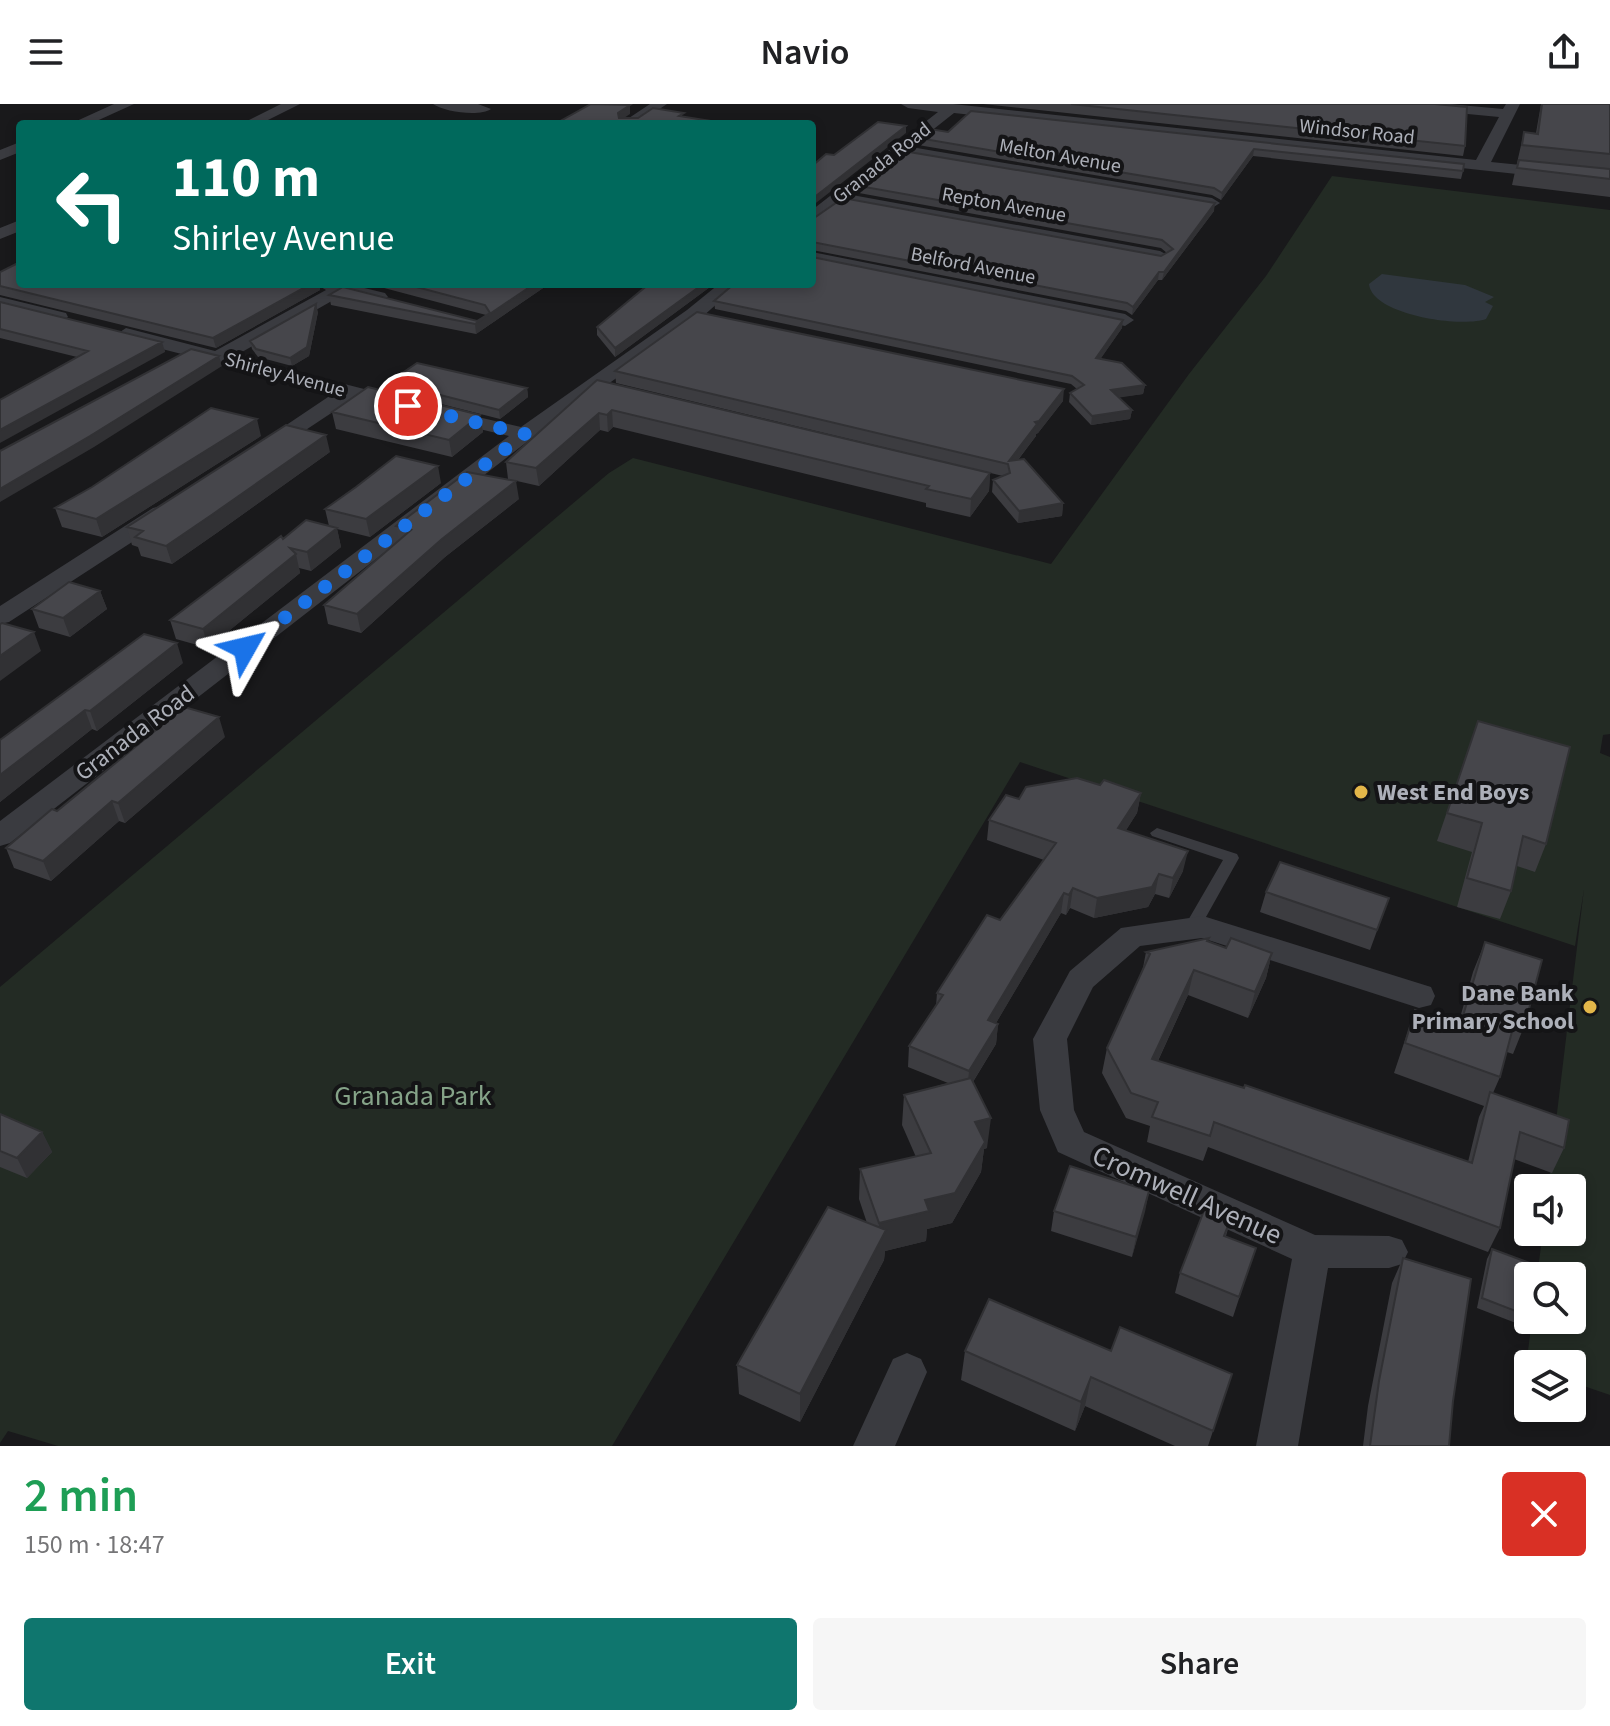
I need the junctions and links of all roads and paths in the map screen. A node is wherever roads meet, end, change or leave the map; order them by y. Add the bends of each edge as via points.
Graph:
1 (127, 104) edge
2 (293, 104) edge
3 (440, 104) edge
4 (660, 104) edge
5 (908, 104) edge
6 (1405, 104) edge
7 (952, 108) junction
8 (484, 109) dead end
9 (1510, 109) edge
10 (87, 120) edge
11 (257, 120) edge
12 (634, 120) edge
13 (901, 150) junction
14 (1481, 165) junction
15 (1610, 179) edge
16 (839, 197) junction
17 (1212, 203) edge
18 (816, 215) edge
19 (1160, 256) edge
20 (816, 258) edge
21 (334, 288) edge
22 (350, 288) edge
23 (725, 288) edge
24 (0, 302) edge
25 (403, 303) edge
26 (694, 314) junction
27 (73, 320) edge
28 (724, 320) edge
29 (1125, 320) edge
30 (102, 328) edge
31 (190, 350) junction
32 (219, 357) junction
33 (163, 365) edge
34 (594, 386) junction
35 (350, 392) junction
36 (625, 394) edge
37 (525, 434) junction
38 (247, 459) edge
39 (182, 500) edge
40 (0, 617) edge
41 (1157, 833) dead end
42 (0, 836) edge
43 (1191, 929) junction
44 (1419, 996) dead end
45 (1312, 1251) junction
46 (1389, 1252) dead end
47 (907, 1372) dead end
48 (874, 1446) edge
49 (1277, 1446) edge

1 - 10 street
2 - 11 street
3 - 8 street
4 - 12 street
5 - 7 street, Windsor Road
6 - 9 street
7 - 13 street, Granada Road
7 - 14 street, Windsor Road
9 - 14 street
13 - 16 street, Granada Road
13 - 17 street, Melton Avenue
14 - 15 street, Windsor Road
16 - 18 street, Granada Road
16 - 19 street, Repton Avenue
20 - 29 street, Belford Avenue
21 - 32 street
22 - 25 street
23 - 26 street, Granada Road
24 - 27 street
26 - 28 street
26 - 34 street, Granada Road
30 - 31 street, Shirley Avenue
31 - 32 street, Shirley Avenue
31 - 33 street
32 - 35 street, Shirley Avenue
34 - 36 street
34 - 37 street, Granada Road
35 - 37 street, Shirley Avenue
35 - 38 street
37 - 42 street, Granada Road
39 - 40 street
41 - 43 lane via 1232,858
43 - 44 street, Cromwell Avenue via 1203,927
43 - 45 street, Cromwell Avenue via 1132,936 1081,979 1050,1039 1057,1110 1071,1142
45 - 46 street, Cromwell Avenue
45 - 49 street, Cromwell Avenue
47 - 48 street

